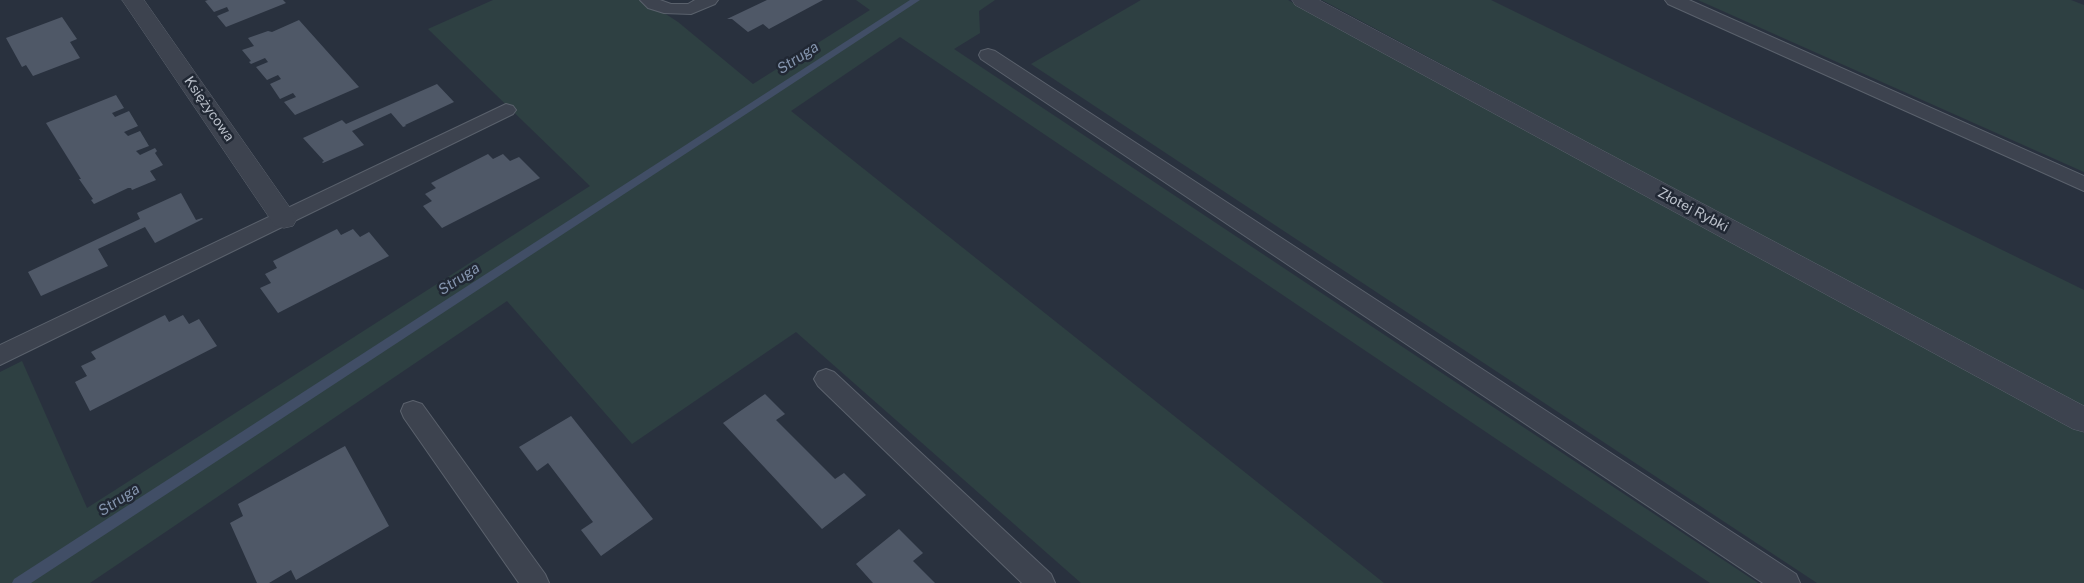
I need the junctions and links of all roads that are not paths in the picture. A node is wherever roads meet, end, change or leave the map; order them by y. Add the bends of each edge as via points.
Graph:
1 (133, 0) edge
2 (649, 0) edge
3 (709, 0) edge
4 (1303, 0) edge
5 (1674, 0) edge
6 (988, 55) dead end
7 (506, 110) dead end
8 (2084, 184) edge
9 (284, 219) junction
10 (0, 356) edge
11 (826, 379) dead end
12 (413, 412) dead end
13 (2084, 420) edge
14 (536, 583) edge
15 (1041, 583) edge
16 (1786, 583) edge

1 - 9 street, Księżycowa
2 - 3 lane via 670,9 691,9
4 - 13 street, Złotej Rybki
5 - 8 lane
6 - 16 lane
7 - 9 lane
9 - 10 lane
11 - 15 lane
12 - 14 lane

